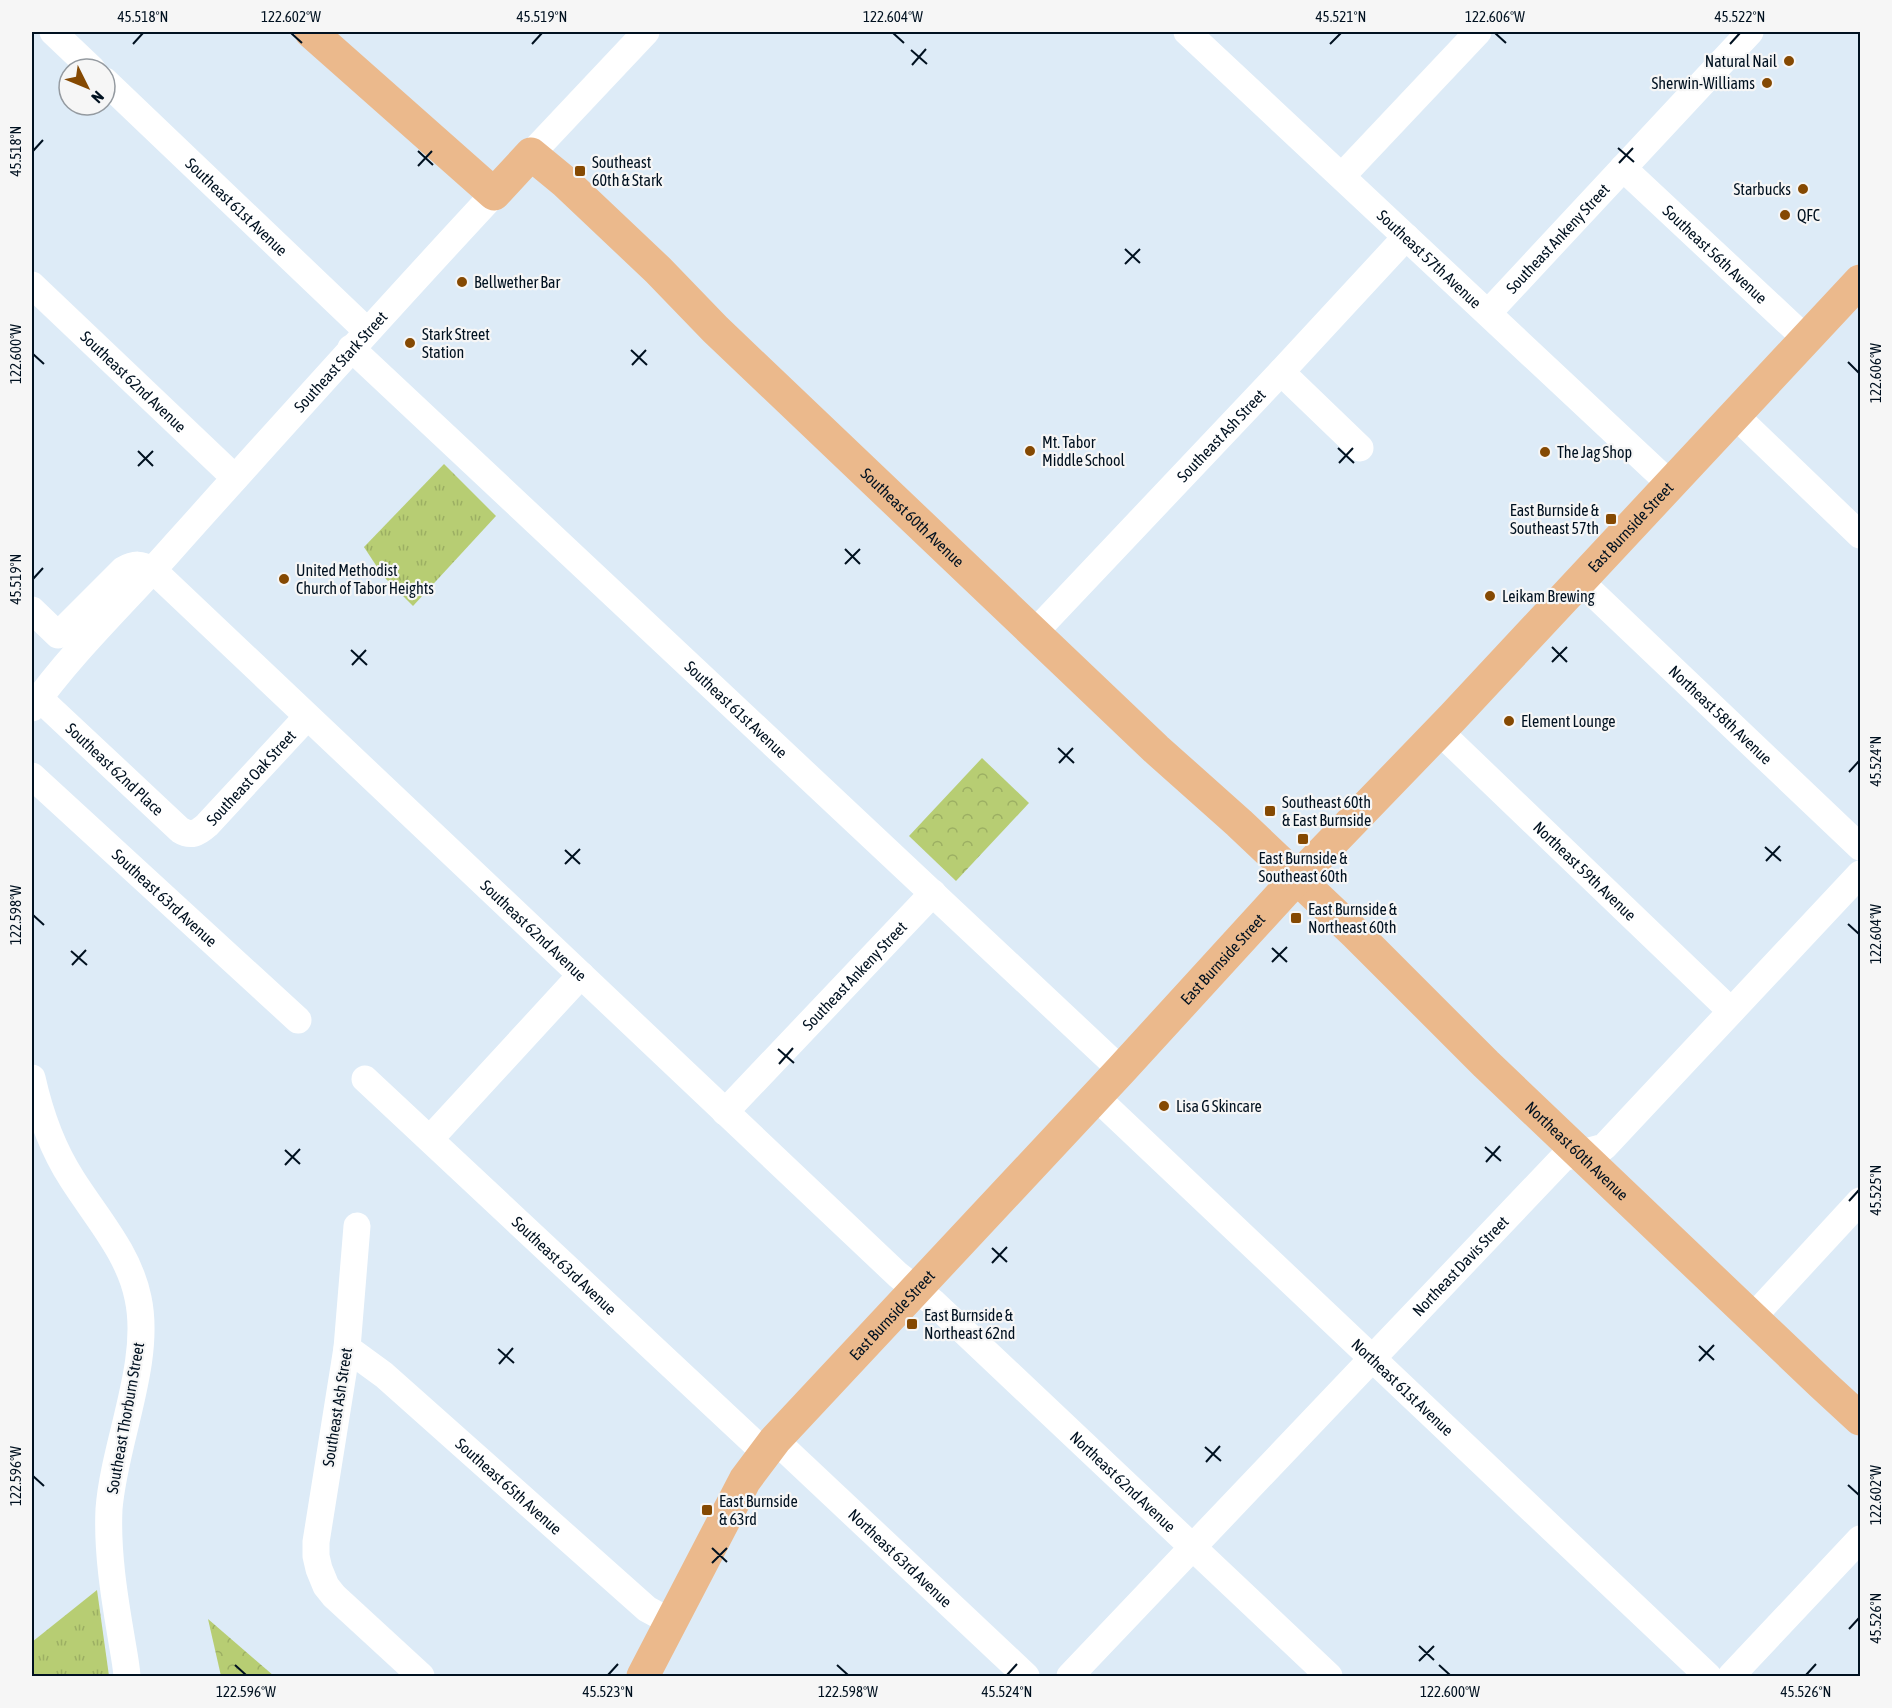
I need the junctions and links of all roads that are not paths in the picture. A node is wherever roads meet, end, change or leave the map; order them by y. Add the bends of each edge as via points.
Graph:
1 (52, 32) edge
2 (311, 32) edge
3 (646, 32) edge
4 (1478, 32) edge
5 (1750, 32) edge
6 (1194, 34) edge
7 (79, 57) edge
8 (117, 93) edge
9 (531, 154) junction
10 (1623, 168) junction
11 (1342, 176) junction
12 (494, 194) junction
13 (1406, 237) junction
14 (1860, 281) edge
15 (32, 285) edge
16 (1488, 313) junction
17 (359, 339) junction
18 (1806, 339) junction
19 (1281, 372) junction
20 (1735, 415) junction
21 (1360, 448) dead end
22 (235, 478) junction
23 (1670, 484) junction
24 (1860, 535) edge
25 (153, 570) junction
26 (1580, 580) junction
27 (32, 609) edge
28 (1034, 633) junction
29 (35, 703) edge
30 (307, 717) junction
31 (1439, 731) junction
32 (32, 776) edge
33 (192, 834) joint
34 (1860, 847) edge
35 (1860, 874) edge
36 (1298, 878) junction
37 (933, 893) junction
38 (581, 975) junction
39 (1731, 1011) junction
40 (298, 1020) dead end
41 (1121, 1070) junction
42 (32, 1078) edge
43 (365, 1079) dead end
44 (1096, 1097) junction
45 (725, 1112) junction
46 (430, 1139) junction
47 (1579, 1154) junction
48 (1860, 1201) edge
49 (357, 1226) dead end
50 (916, 1289) junction
51 (1752, 1318) junction
52 (347, 1348) junction
53 (1372, 1357) junction
54 (1860, 1419) edge
55 (769, 1446) junction
56 (1860, 1539) edge
57 (1192, 1547) junction
58 (671, 1622) junction
59 (127, 1677) edge
60 (421, 1677) edge
61 (643, 1677) edge
62 (1026, 1677) edge
63 (1070, 1677) edge
64 (1329, 1677) edge
65 (1708, 1677) edge
66 (1731, 1677) edge

1 - 7 street
2 - 12 main road
3 - 9 street, Southeast Stark Street
4 - 11 street
5 - 10 street, Southeast Ankeny Street
6 - 11 street, Southeast 57th Avenue
8 - 17 street, Southeast 61st Avenue
9 - 12 main road, Southeast Stark Street
9 - 28 main road, Southeast 60th Avenue via 565,182
10 - 16 street, Southeast Ankeny Street
10 - 18 street, Southeast 56th Avenue
11 - 13 street, Southeast 57th Avenue
12 - 17 street, Southeast Stark Street
13 - 16 street, Southeast 57th Avenue
13 - 19 street, Southeast Ash Street
14 - 18 main road, East Burnside Street
15 - 22 street, Southeast 62nd Avenue
16 - 23 street, Southeast 57th Avenue
17 - 22 street, Southeast Stark Street
17 - 37 street, Southeast 61st Avenue
18 - 20 main road, East Burnside Street
19 - 21 street
19 - 28 street, Southeast Ash Street
20 - 23 main road, East Burnside Street
20 - 24 street
22 - 25 street, Southeast Stark Street
23 - 26 main road, East Burnside Street
25 - 27 street via 133,564 123,570 58,635
25 - 29 street, Southeast Stark Street
25 - 30 street, Southeast 62nd Avenue
26 - 31 main road, East Burnside Street
26 - 34 street, Northeast 58th Avenue
28 - 36 main road, Southeast 60th Avenue
29 - 33 street, Southeast 62nd Place via 180,830
30 - 33 street, Southeast Oak Street via 207,825
30 - 38 street, Southeast 62nd Avenue
31 - 36 main road, East Burnside Street
31 - 39 street, Northeast 59th Avenue
32 - 40 street, Southeast 63rd Avenue
35 - 39 street, Northeast Davis Street
36 - 41 main road, East Burnside Street
36 - 47 main road, Northeast 60th Avenue
37 - 41 street, Southeast 61st Avenue
37 - 45 street, Southeast Ankeny Street
38 - 45 street, Southeast 62nd Avenue
38 - 46 street
39 - 47 street, Northeast Davis Street via 1604,1147
41 - 44 main road, East Burnside Street
42 - 59 street, Southeast Thorburn Street via 55,1148 122,1255 138,1298 141,1326 137,1364 109,1510 110,1554
43 - 46 street, Southeast 63rd Avenue
44 - 50 main road, East Burnside Street
44 - 53 street, Northeast 61st Avenue
45 - 50 street, Southeast 62nd Avenue
46 - 55 street, Southeast 63rd Avenue
47 - 51 main road, Northeast 60th Avenue
47 - 53 street, Northeast Davis Street via 1563,1158
48 - 51 street
49 - 52 street, Southeast Ash Street
50 - 55 main road, East Burnside Street
50 - 57 street, Northeast 62nd Avenue
51 - 54 main road, Northeast 60th Avenue
52 - 58 street, Southeast 65th Avenue via 384,1375 647,1609
52 - 60 street, Southeast Ash Street via 316,1556 326,1586 334,1596
53 - 57 street, Northeast Davis Street
53 - 65 street, Northeast 61st Avenue
55 - 58 main road, East Burnside Street via 745,1480
55 - 62 street, Northeast 63rd Avenue
56 - 66 street
57 - 63 street, Northeast Davis Street
57 - 64 street, Northeast 62nd Avenue
58 - 61 main road, East Burnside Street

